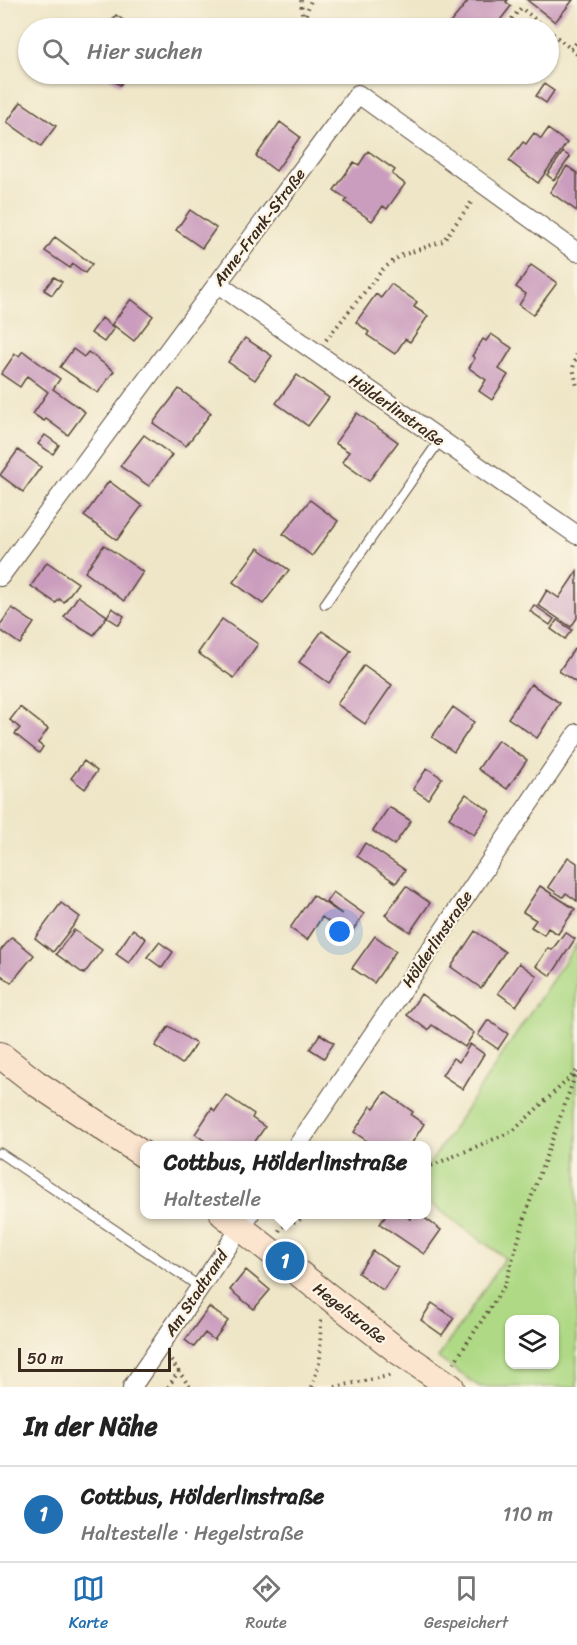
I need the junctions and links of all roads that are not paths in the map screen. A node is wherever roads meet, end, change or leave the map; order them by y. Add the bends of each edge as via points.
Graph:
1 (577, 252) edge
2 (218, 284) junction
3 (440, 440) junction
4 (577, 535) edge
5 (0, 578) edge
6 (325, 604) dead end
7 (577, 733) edge
8 (0, 1056) edge
9 (300, 1141) edge
10 (140, 1152) edge
11 (0, 1153) edge
12 (238, 1219) edge
13 (200, 1287) junction
14 (446, 1384) edge
15 (132, 1387) edge

1 - 2 street, Anne-Frank-Straße via 358,94
2 - 3 street, Hölderlinstraße
2 - 5 street, Anne-Frank-Straße
3 - 4 street, Hölderlinstraße
3 - 6 lane
7 - 9 street, Hölderlinstraße
8 - 10 street
11 - 13 lane
12 - 13 street, Am Stadtrand
12 - 14 street, Hegelstraße via 398,1351
13 - 15 street, Am Stadtrand

